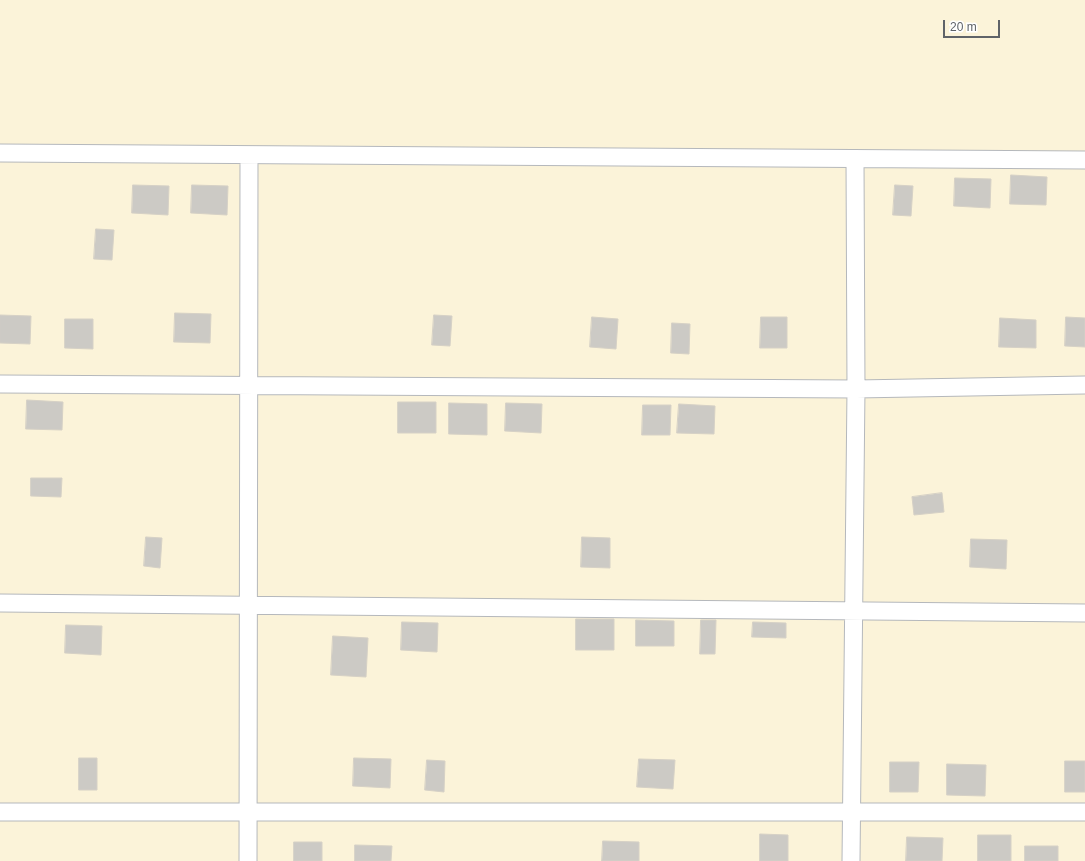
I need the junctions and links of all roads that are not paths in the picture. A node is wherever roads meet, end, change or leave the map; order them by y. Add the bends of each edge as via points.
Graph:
1 (0, 153) edge
2 (249, 155) junction
3 (855, 159) junction
4 (1085, 160) edge
5 (0, 384) edge
6 (248, 385) junction
7 (1085, 385) edge
8 (856, 389) junction
9 (0, 603) edge
10 (248, 606) junction
11 (854, 611) junction
12 (1085, 613) edge
13 (0, 812) edge
14 (248, 812) junction
15 (852, 812) junction
16 (1085, 812) edge
17 (248, 861) edge
18 (851, 861) edge

1 - 2 street
2 - 3 street
2 - 6 street
3 - 4 street
3 - 8 street
5 - 6 street
6 - 8 street
6 - 10 street
7 - 8 street
8 - 11 street
9 - 10 street
10 - 11 street
10 - 14 street
11 - 12 street
11 - 15 street
13 - 14 street
14 - 15 street
14 - 17 street
15 - 16 street
15 - 18 street

